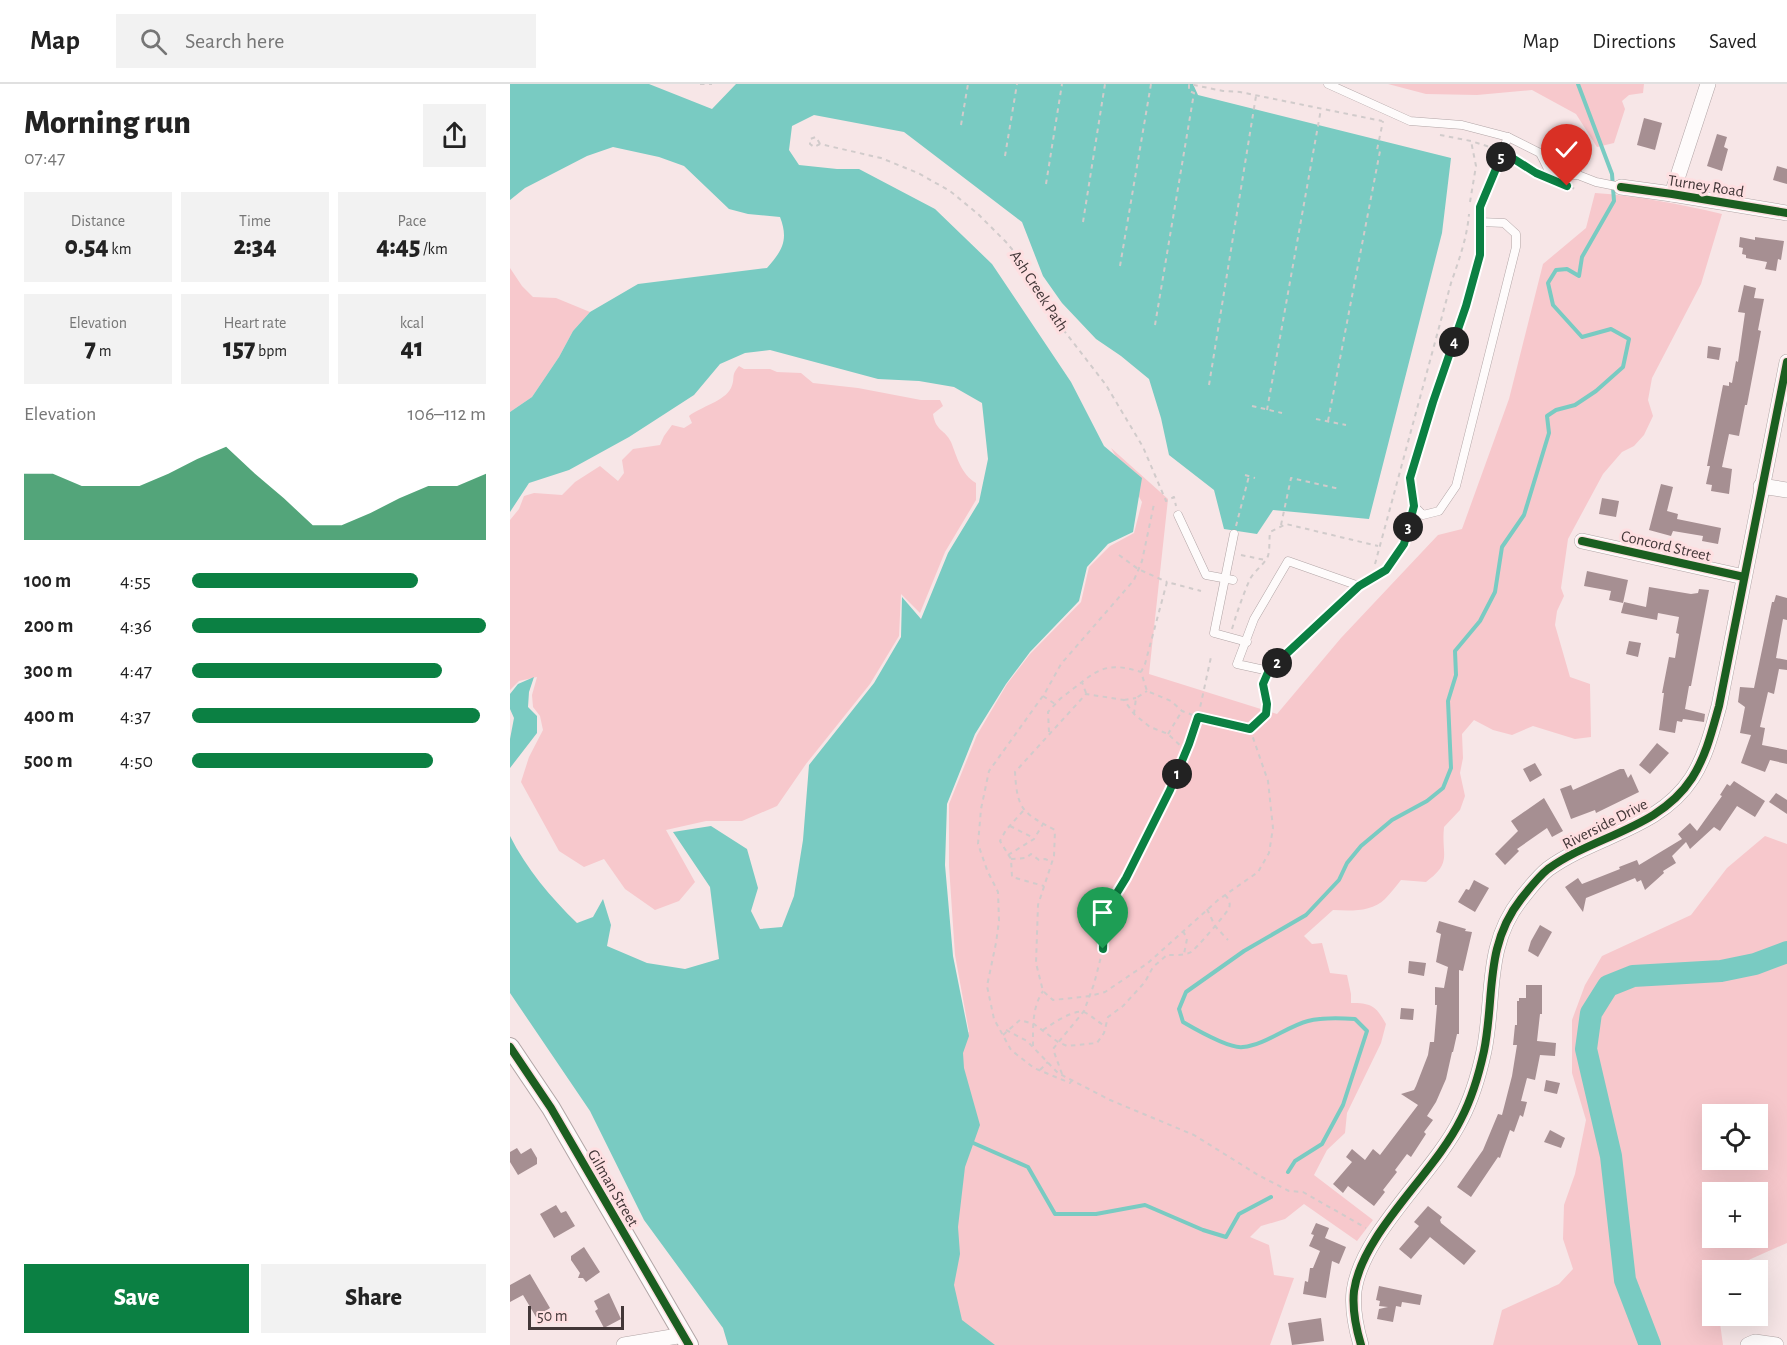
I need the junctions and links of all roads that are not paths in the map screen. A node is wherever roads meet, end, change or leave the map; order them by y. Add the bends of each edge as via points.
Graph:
1 (1328, 84) edge
2 (1708, 84) edge
3 (1509, 137) junction
4 (1540, 153) junction
5 (1578, 175) junction
6 (1614, 186) joint
7 (1672, 194) junction
8 (1787, 213) edge
9 (1480, 222) junction
10 (1787, 362) edge
11 (1761, 486) junction
12 (1787, 490) edge
13 (1414, 506) junction
14 (1178, 515) road end
15 (1234, 534) road end
16 (1582, 541) dead end
17 (1744, 577) junction
18 (1229, 579) junction
19 (1359, 586) junction
20 (1246, 642) junction
21 (510, 1047) edge
22 (686, 1340) edge
23 (624, 1345) edge
24 (1361, 1345) edge
25 (1748, 1345) edge
26 (1776, 1345) edge

1 - 3 lane via 1410,121 1462,125
2 - 7 street
3 - 4 lane
3 - 9 lane via 1480,207
4 - 5 lane via 1557,154 1573,163
4 - 5 lane via 1548,169 1563,176
5 - 6 lane
6 - 7 street, Turney Road
7 - 8 street, Turney Road
9 - 13 lane via 1480,255 1469,296 1410,478
9 - 13 lane via 1504,223 1516,234 1516,247 1456,486 1439,511 1423,515
10 - 11 street, Riverside Drive
11 - 12 street
11 - 17 street, Riverside Drive
13 - 19 lane via 1404,544 1386,570
14 - 18 lane via 1206,575
15 - 18 lane
16 - 17 street, Concord Street
17 - 24 street, Riverside Drive via 1719,706 1698,768 1661,810 1548,869 1514,908 1495,949 1484,1050 1472,1095 1445,1148 1378,1236 1363,1262 1354,1291
18 - 20 lane via 1214,633
19 - 20 lane via 1288,561 1254,619
19 - 20 lane via 1269,670 1237,664
21 - 22 street, Gilman Street via 551,1108
22 - 23 street
25 - 26 street

